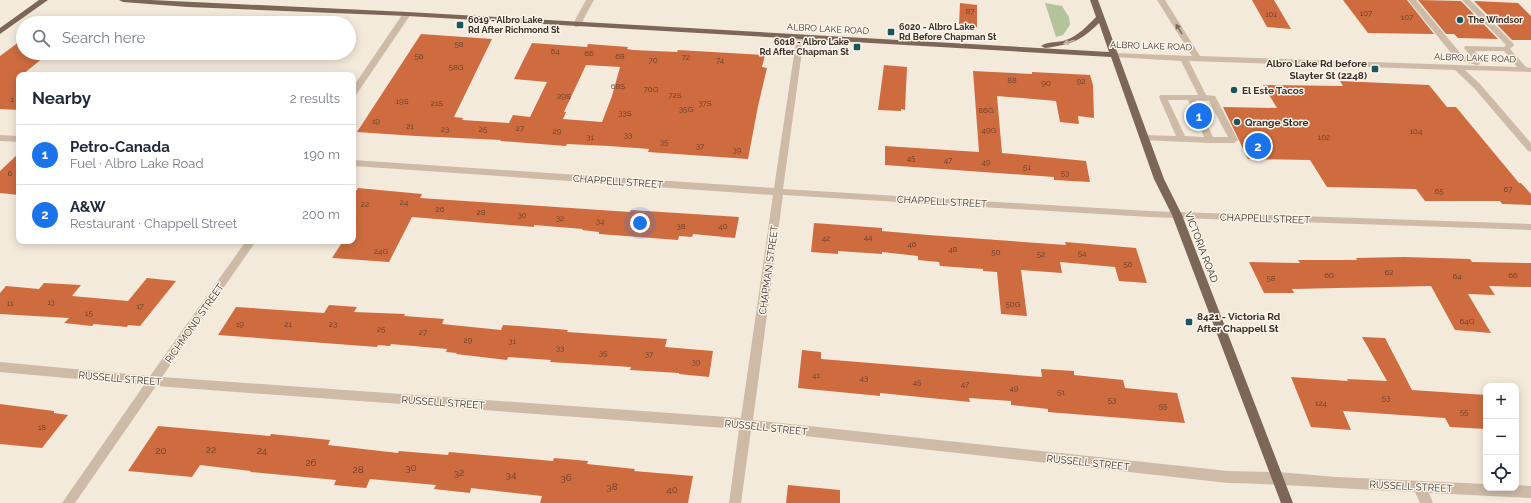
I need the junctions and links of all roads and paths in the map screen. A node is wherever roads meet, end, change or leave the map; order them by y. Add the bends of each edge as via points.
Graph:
1 (44, 0) edge
2 (123, 0) edge
3 (590, 0) edge
4 (1094, 0) edge
5 (1161, 0) edge
6 (1412, 0) edge
7 (1466, 0) edge
8 (191, 3) edge
9 (407, 14) junction
10 (21, 16) edge
11 (1099, 18) junction
12 (16, 19) edge
13 (578, 25) junction
14 (2, 29) edge
15 (800, 37) junction
16 (1506, 49) junction
17 (1013, 50) junction
18 (1114, 55) junction
19 (1184, 58) junction
20 (1197, 58) junction
21 (1474, 62) junction
22 (1458, 68) junction
23 (1480, 69) junction
24 (1527, 70) edge
25 (356, 89) edge
26 (1191, 98) junction
27 (1203, 98) junction
28 (1195, 107) tunnel mouth
29 (1203, 124) tunnel mouth
30 (0, 138) edge
31 (1144, 138) junction
32 (16, 139) edge
33 (1182, 139) junction
34 (1210, 140) junction
35 (1531, 148) edge
36 (356, 163) edge
37 (780, 192) junction
38 (1177, 215) junction
39 (1531, 227) edge
40 (249, 244) edge
41 (0, 367) edge
42 (153, 381) junction
43 (746, 424) junction
44 (1278, 478) junction
45 (1419, 487) junction
46 (1531, 492) edge
47 (68, 503) edge
48 (735, 503) edge
49 (1287, 503) edge
50 (1427, 503) edge

1 - 10 main road
2 - 8 main road, ALBRO LAKE ROAD
3 - 13 street
4 - 11 main road, VICTORIA ROAD
20 -> 5 street
6 - 21 street via 1459,57
7 - 16 street via 1510,45
8 - 9 main road, ALBRO LAKE ROAD
9 - 13 main road, ALBRO LAKE ROAD
9 - 25 street
11 -> 17 main road via 1075,41
11 - 18 main road, VICTORIA ROAD
12 - 14 main road
13 - 15 main road, ALBRO LAKE ROAD
15 - 17 main road, ALBRO LAKE ROAD
15 - 37 street, CHAPMAN STREET
16 - 21 street via 1468,48 1478,59
16 - 24 street
17 - 18 main road, ALBRO LAKE ROAD
18 - 19 street, ALBRO LAKE ROAD
18 - 31 main road, VICTORIA ROAD
19 - 20 street, ALBRO LAKE ROAD
19 - 27 street
20 - 22 street, ALBRO LAKE ROAD
21 - 23 street
22 - 23 street, ALBRO LAKE ROAD
22 - 35 street
23 - 24 street, ALBRO LAKE ROAD
26 - 27 street
26 - 28 street
26 - 33 street via 1163,97
27 - 34 street via 1212,98 1234,140
29 - 34 street
30 - 32 street
31 - 33 street
31 - 38 main road, VICTORIA ROAD via 1159,179
33 - 34 street
36 - 37 street, CHAPPELL STREET
37 - 38 street, CHAPPELL STREET
37 - 43 street, CHAPMAN STREET
38 - 39 street, CHAPPELL STREET
38 - 44 main road, VICTORIA ROAD
40 - 42 street, RICHMOND STREET
41 - 42 street, RUSSELL STREET
42 - 43 street, RUSSELL STREET
42 - 47 street, RICHMOND STREET
43 - 44 street, RUSSELL STREET via 1228,478
43 - 48 street, CHAPMAN STREET
44 - 45 street, RUSSELL STREET
44 - 49 main road, VICTORIA ROAD
45 - 46 street, RUSSELL STREET
45 - 50 street

